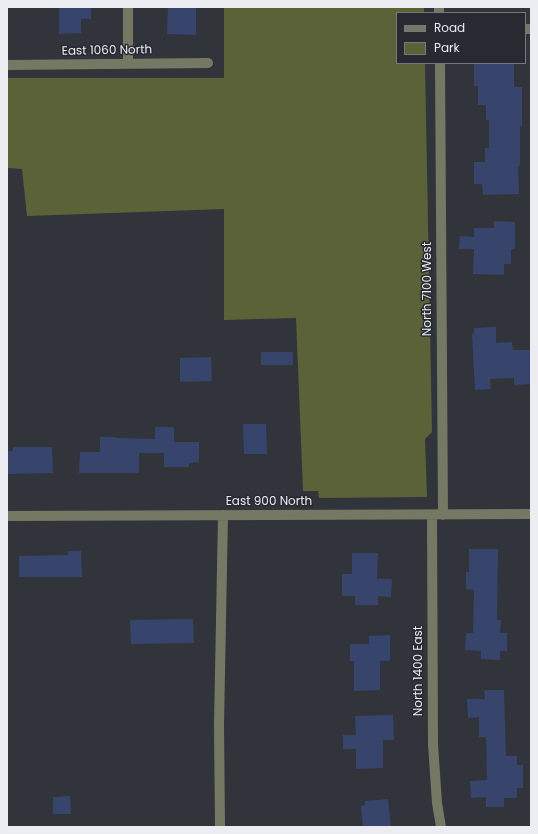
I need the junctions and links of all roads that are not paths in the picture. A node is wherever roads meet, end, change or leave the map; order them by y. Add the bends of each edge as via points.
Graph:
1 (128, 7) edge
2 (208, 63) dead end
3 (128, 64) junction
4 (440, 64) edge
5 (7, 65) edge
6 (531, 514) edge
7 (223, 515) junction
8 (432, 515) junction
9 (443, 515) junction
10 (7, 516) edge
11 (220, 827) edge
12 (441, 827) edge

1 - 3 street
2 - 3 street, East 1060 North
3 - 5 street, East 1060 North
4 - 9 street, North 7100 West
6 - 9 street, East 900 North
7 - 8 street, East 900 North
7 - 10 street, East 900 North
7 - 11 street
8 - 9 street, East 900 North
8 - 12 street, North 1400 East via 433,744

